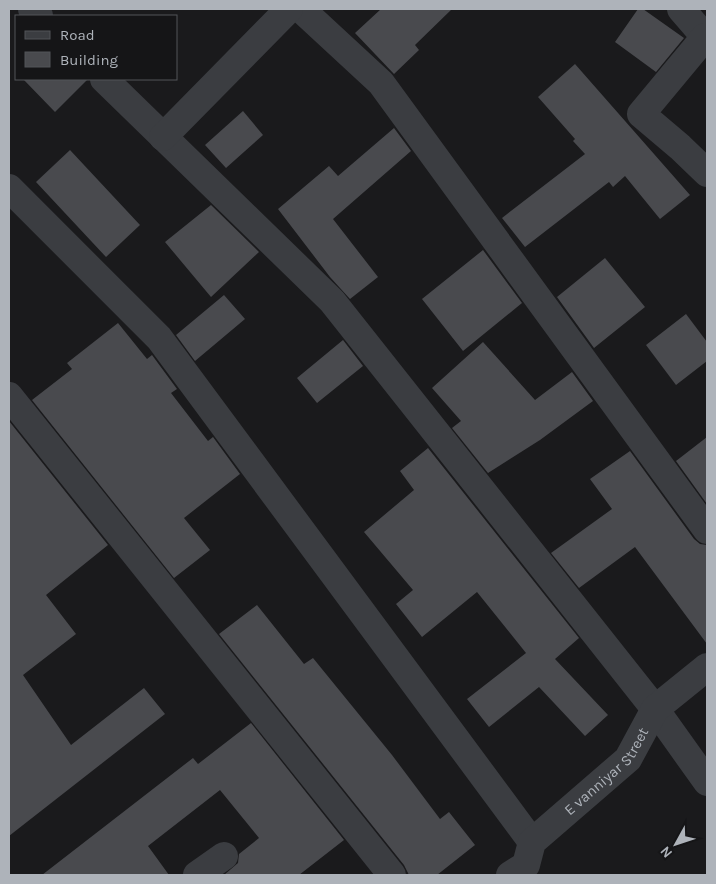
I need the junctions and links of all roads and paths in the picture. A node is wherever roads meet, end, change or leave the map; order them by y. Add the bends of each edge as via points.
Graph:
1 (290, 9) edge
2 (301, 9) edge
3 (680, 9) edge
4 (706, 38) edge
5 (105, 80) edge
6 (163, 137) junction
7 (707, 173) edge
8 (9, 188) edge
9 (9, 396) edge
10 (707, 530) edge
11 (707, 667) edge
12 (655, 709) junction
13 (707, 782) edge
14 (224, 856) dead end
15 (525, 864) edge
16 (197, 875) edge
17 (392, 875) edge

1 - 6 street
2 - 10 street via 381,83
3 - 4 street
4 - 7 street via 641,114
5 - 6 street
6 - 12 street via 332,301
8 - 15 street via 159,338
9 - 17 street
11 - 12 street, E vanniyar Street
12 - 13 street
12 - 15 street, E vanniyar Street via 628,759
14 - 16 street

